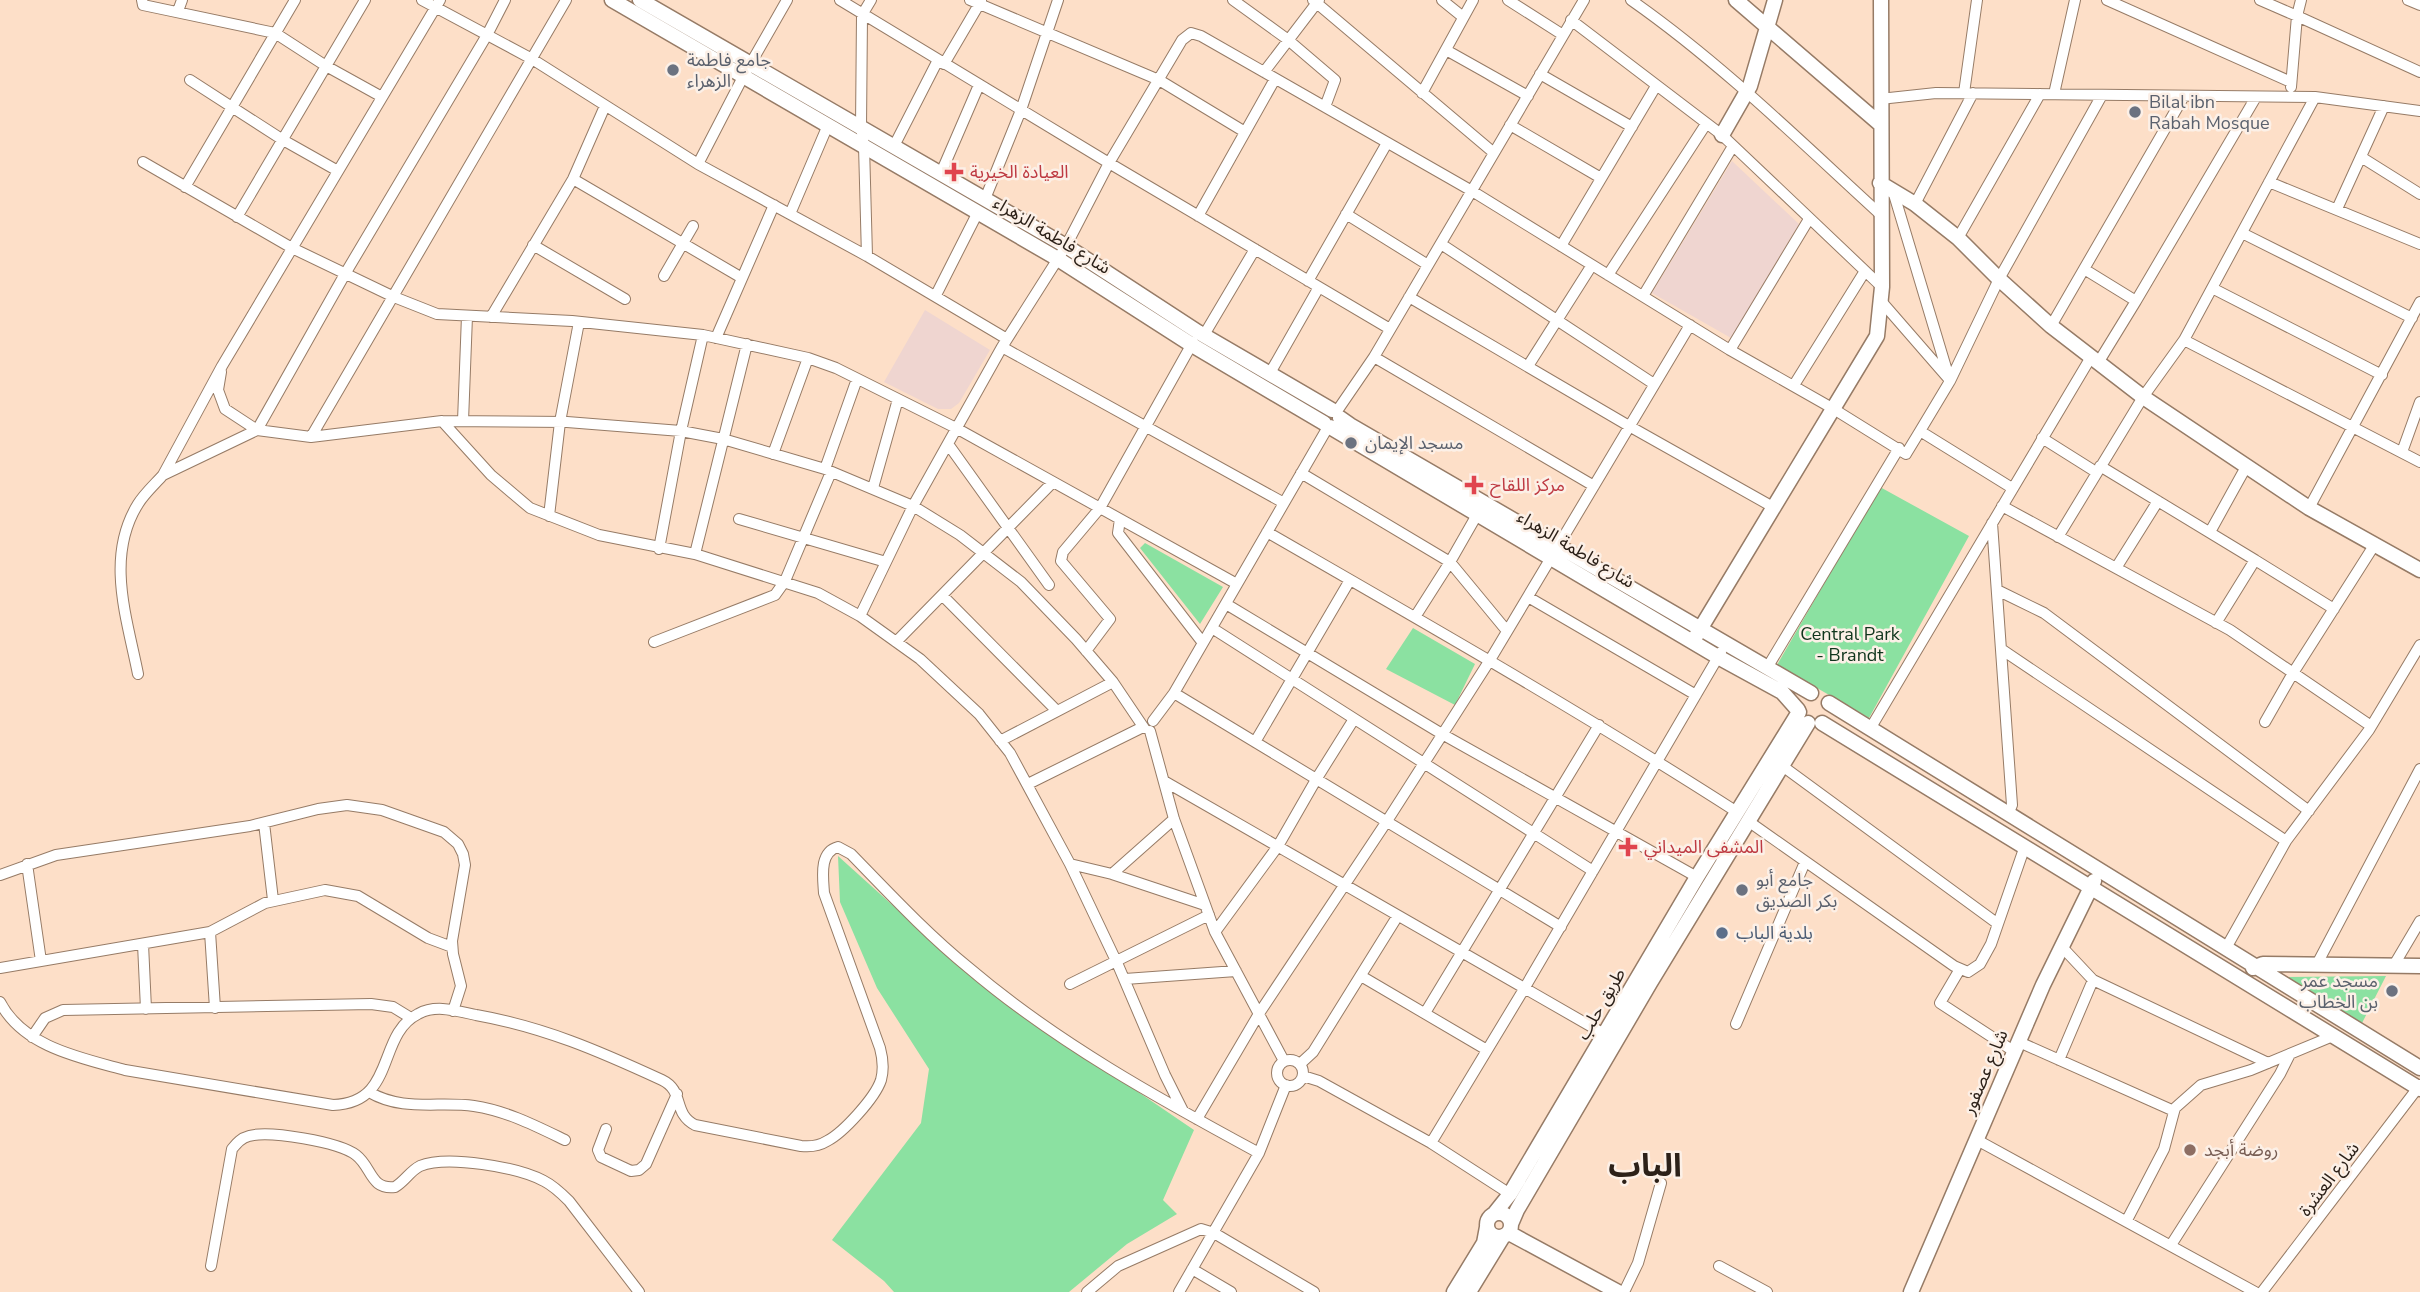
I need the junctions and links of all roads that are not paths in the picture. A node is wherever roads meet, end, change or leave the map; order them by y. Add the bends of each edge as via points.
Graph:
1 (142, 0) edge
2 (182, 0) edge
3 (295, 0) edge
4 (365, 0) edge
5 (422, 0) edge
6 (505, 0) edge
7 (566, 0) edge
8 (612, 0) edge
9 (640, 0) edge
10 (787, 0) edge
11 (840, 0) edge
12 (871, 0) edge
13 (1058, 0) edge
14 (1233, 0) edge
15 (1442, 0) edge
16 (1473, 0) edge
17 (1508, 0) edge
18 (1584, 0) edge
19 (1631, 0) edge
20 (1736, 0) edge
21 (1775, 0) edge
22 (1881, 0) edge
23 (1977, 0) edge
24 (2075, 0) edge
25 (2107, 0) edge
26 (2260, 0) edge
27 (2301, 0) edge
28 (2408, 0) edge
29 (1316, 1) edge
30 (977, 2) edge
31 (437, 4) edge
32 (2420, 5) edge
33 (177, 11) junction
34 (862, 15) junction
35 (2297, 16) junction
36 (1463, 17) junction
37 (1571, 20) junction
38 (1769, 28) junction
39 (275, 33) junction
40 (1047, 33) junction
41 (487, 35) junction
42 (1563, 35) junction
43 (1287, 39) junction
44 (1446, 50) junction
45 (532, 60) junction
46 (941, 62) junction
47 (326, 66) junction
48 (747, 71) junction
49 (1264, 72) junction
50 (2420, 72) edge
51 (1540, 74) junction
52 (1276, 79) junction
53 (190, 80) dead end
54 (1159, 80) junction
55 (2291, 82) junction
56 (979, 85) junction
57 (1656, 86) junction
58 (1747, 92) junction
59 (1422, 93) junction
60 (1969, 93) junction
61 (2040, 94) junction
62 (2054, 94) junction
63 (1528, 96) junction
64 (2102, 96) junction
65 (2184, 96) junction
66 (382, 97) junction
67 (2256, 97) junction
68 (2290, 97) junction
69 (2315, 97) junction
70 (1880, 99) junction
71 (232, 106) junction
72 (605, 106) junction
73 (2384, 106) junction
74 (1325, 107) junction
75 (1021, 110) junction
76 (2420, 111) edge
77 (1706, 124) junction
78 (1880, 124) junction
79 (828, 125) junction
80 (1510, 125) junction
81 (861, 127) junction
82 (1632, 127) junction
83 (1245, 132) junction
84 (1721, 135) junction
85 (282, 140) junction
86 (1387, 142) junction
87 (864, 146) junction
88 (894, 146) junction
89 (1733, 146) junction
90 (1494, 153) junction
91 (2361, 157) junction
92 (143, 162) dead end
93 (1109, 163) junction
94 (698, 164) junction
95 (338, 170) junction
96 (940, 173) junction
97 (1601, 178) junction
98 (573, 179) junction
99 (2269, 182) junction
100 (185, 187) junction
101 (1886, 187) junction
102 (1472, 191) junction
103 (2420, 194) edge
104 (985, 199) junction
105 (1914, 204) junction
106 (774, 205) junction
107 (2337, 209) junction
108 (978, 212) junction
109 (790, 214) junction
110 (1346, 214) junction
111 (1881, 215) junction
112 (1198, 216) junction
113 (237, 217) junction
114 (1809, 219) junction
115 (693, 226) dead end
116 (2242, 233) junction
117 (1958, 238) junction
118 (683, 244) junction
119 (1441, 244) junction
120 (2420, 244) edge
121 (533, 245) junction
122 (1066, 246) junction
123 (1561, 246) junction
124 (292, 248) junction
125 (1255, 249) junction
126 (867, 256) junction
127 (1058, 259) junction
128 (1428, 265) junction
129 (1591, 265) junction
130 (2084, 270) junction
131 (1865, 271) junction
132 (345, 274) junction
133 (1608, 275) junction
134 (664, 276) dead end
135 (742, 278) junction
136 (1998, 279) junction
137 (1308, 281) junction
138 (1319, 287) junction
139 (2212, 288) junction
140 (1881, 294) junction
141 (936, 295) junction
142 (1643, 296) junction
143 (394, 297) junction
144 (1409, 297) junction
145 (625, 299) dead end
146 (2136, 301) junction
147 (2420, 302) edge
148 (467, 316) junction
149 (491, 317) junction
150 (2416, 317) edge
151 (1555, 319) junction
152 (579, 322) junction
153 (1690, 325) junction
154 (2051, 326) junction
155 (1390, 329) junction
156 (704, 335) junction
157 (1198, 337) junction
158 (716, 338) junction
159 (2184, 340) junction
160 (1005, 343) junction
161 (747, 344) junction
162 (1730, 350) junction
163 (1374, 357) junction
164 (808, 358) junction
165 (2095, 360) junction
166 (222, 366) junction
167 (1528, 366) junction
168 (1270, 373) junction
169 (2382, 375) junction
170 (858, 379) junction
171 (1950, 381) junction
172 (1654, 384) junction
173 (1794, 385) junction
174 (2143, 397) junction
175 (898, 399) junction
176 (2420, 402) edge
177 (1832, 408) junction
178 (1332, 419) junction
179 (442, 421) junction
180 (463, 421) junction
181 (560, 422) junction
182 (1629, 426) junction
183 (1147, 427) junction
184 (2354, 427) junction
185 (956, 428) junction
186 (257, 430) junction
187 (681, 431) junction
188 (1920, 431) junction
189 (311, 437) junction
190 (2042, 438) junction
191 (723, 439) junction
192 (948, 444) junction
193 (1899, 448) junction
194 (2402, 452) junction
195 (773, 454) junction
196 (2420, 462) edge
197 (2246, 467) junction
198 (2098, 469) junction
199 (828, 470) junction
200 (1301, 473) junction
201 (163, 475) junction
202 (1052, 482) junction
203 (1594, 486) junction
204 (873, 488) junction
205 (2012, 488) junction
206 (2158, 501) junction
207 (1284, 503) junction
208 (913, 506) junction
209 (2002, 506) junction
210 (1773, 507) junction
211 (1100, 508) junction
212 (2309, 508) junction
213 (1478, 513) junction
214 (549, 516) junction
215 (739, 519) dead end
216 (1120, 519) junction
217 (1992, 523) junction
218 (1009, 528) junction
219 (1267, 532) junction
220 (2210, 532) junction
221 (804, 536) junction
222 (2058, 537) junction
223 (2375, 544) junction
224 (659, 549) junction
225 (1555, 551) junction
226 (695, 554) junction
227 (984, 554) junction
228 (2255, 560) junction
229 (886, 562) junction
230 (1450, 562) junction
231 (2116, 568) junction
232 (2420, 570) edge
233 (1350, 580) junction
234 (785, 581) junction
235 (1237, 584) junction
236 (1049, 585) dead end
237 (1997, 590) junction
238 (943, 595) junction
239 (1528, 597) junction
240 (1226, 604) junction
241 (2334, 609) junction
242 (860, 616) junction
243 (1415, 617) junction
244 (2216, 623) junction
245 (1212, 628) junction
246 (1507, 631) junction
247 (1697, 635) junction
248 (654, 642) dead end
249 (896, 642) junction
250 (1203, 643) junction
251 (2420, 645) edge
252 (2001, 649) junction
253 (1722, 650) junction
254 (1086, 651) junction
255 (1307, 653) junction
256 (1490, 660) junction
257 (1767, 668) junction
258 (2293, 673) junction
259 (138, 674) dead end
260 (1292, 679) junction
261 (1113, 682) junction
262 (1174, 693) junction
263 (1811, 693) junction
264 (1696, 695) junction
265 (1829, 702) junction
266 (1057, 711) junction
267 (1807, 717) junction
268 (1354, 719) junction
269 (2265, 722) dead end
270 (1599, 725) junction
271 (2371, 726) junction
272 (1147, 727) junction
273 (1870, 729) junction
274 (1442, 734) junction
275 (1000, 741) junction
276 (1255, 742) junction
277 (1657, 761) junction
278 (1423, 763) junction
279 (1781, 765) junction
280 (2420, 769) edge
281 (1317, 778) junction
282 (1164, 781) junction
283 (1028, 784) junction
284 (1556, 797) junction
285 (2309, 811) junction
286 (2008, 815) junction
287 (1742, 816) junction
288 (1174, 819) junction
289 (1387, 821) junction
290 (264, 823) junction
291 (1617, 830) junction
292 (1534, 833) junction
293 (2286, 841) junction
294 (1278, 846) junction
295 (2025, 846) junction
296 (1805, 862) junction
297 (27, 864) junction
298 (1070, 864) junction
299 (2099, 870) junction
300 (1593, 871) junction
301 (1112, 874) junction
302 (0, 875) edge
303 (1697, 877) junction
304 (1344, 886) junction
305 (2091, 887) junction
306 (1500, 890) junction
307 (273, 900) junction
308 (1207, 910) junction
309 (1397, 917) junction
310 (2420, 921) edge
311 (1998, 924) junction
312 (1561, 927) junction
313 (210, 932) junction
314 (1215, 932) junction
315 (143, 944) junction
316 (452, 947) junction
317 (2062, 947) junction
318 (2226, 948) junction
319 (1461, 953) junction
320 (41, 961) junction
321 (1117, 962) junction
322 (2317, 964) junction
323 (2393, 965) junction
324 (2420, 966) edge
325 (2257, 967) junction
326 (0, 968) edge
327 (1960, 969) junction
328 (1236, 971) junction
329 (2235, 975) junction
330 (1360, 976) junction
331 (1125, 979) junction
332 (2093, 980) junction
333 (1070, 984) dead end
334 (1524, 989) junction
335 (0, 1002) edge
336 (215, 1008) junction
337 (146, 1009) junction
338 (453, 1010) junction
339 (1260, 1012) junction
340 (1425, 1013) junction
341 (411, 1018) junction
342 (1736, 1024) dead end
343 (1606, 1035) junction
344 (2333, 1036) junction
345 (32, 1037) junction
346 (2017, 1047) junction
347 (1487, 1050) junction
348 (2290, 1054) junction
349 (2059, 1060) junction
350 (1284, 1061) junction
351 (2268, 1063) junction
352 (1300, 1064) junction
353 (2420, 1069) edge
354 (1303, 1076) junction
355 (1286, 1085) junction
356 (2419, 1087) edge
357 (369, 1092) junction
358 (677, 1093) junction
359 (1183, 1111) junction
360 (2174, 1111) junction
361 (1198, 1119) junction
362 (606, 1129) dead end
363 (565, 1140) dead end
364 (1977, 1140) junction
365 (1431, 1143) junction
366 (1259, 1153) junction
367 (1661, 1183) dead end
368 (1510, 1194) junction
369 (1491, 1220) junction
370 (2127, 1220) junction
371 (1507, 1232) junction
372 (1214, 1233) junction
373 (2171, 1245) junction
374 (211, 1266) dead end
375 (1719, 1266) dead end
376 (1192, 1269) junction
377 (639, 1292) edge
378 (1087, 1292) edge
379 (1179, 1292) edge
380 (1231, 1292) edge
381 (1314, 1292) edge
382 (1454, 1292) edge
383 (1469, 1292) edge
384 (1618, 1292) edge
385 (1624, 1292) edge
386 (1767, 1292) edge
387 (1911, 1292) edge
388 (2255, 1292) edge
389 (2262, 1292) edge

1 - 33 street via 143,5
2 - 33 street
3 - 39 street
4 - 47 street
5 - 31 street
6 - 41 street
7 - 45 street
8 - 48 main road, شارع فاطمة الزهراء
9 - 48 main road, شارع فاطمة الزهراء
10 - 48 street
11 - 34 street
12 - 34 street
13 - 40 street
14 - 43 street
15 - 36 street
16 - 36 street
17 - 42 street
18 - 37 street
19 - 58 street
20 - 38 main road
21 - 38 main road
22 - 70 main road
23 - 60 street
24 - 62 street
25 - 55 street
26 - 35 street
27 - 35 street
28 - 32 street
29 - 43 street
29 - 59 street
30 - 40 street
30 - 46 street
31 - 41 street
31 - 66 street
33 - 39 street
34 - 46 street
34 - 81 street
35 - 50 street
35 - 55 street
36 - 44 street
37 - 42 street
37 - 57 street
38 - 58 main road
38 - 78 main road
39 - 47 street
39 - 71 street
40 - 54 street
40 - 75 street
41 - 45 street
41 - 132 street
42 - 51 street
43 - 49 street
43 - 74 street via 1335,80
44 - 59 street
44 - 63 street
45 - 72 street
45 - 143 street
46 - 56 street
46 - 88 street
47 - 66 street
47 - 85 street
48 - 79 main road, شارع فاطمة الزهراء
48 - 81 main road, شارع فاطمة الزهراء
48 - 94 street
49 - 52 street
49 - 54 street via 1191,33
51 - 63 street
51 - 82 street
52 - 74 street
52 - 83 street
53 - 71 street
54 - 83 street
54 - 93 street
55 - 68 street
56 - 75 street
56 - 96 street
57 - 77 street
57 - 82 street
58 - 84 main road
58 - 111 street
59 - 90 street
60 - 61 street
60 - 70 street
60 - 105 street
61 - 62 street
61 - 117 street
62 - 64 street
63 - 80 street
64 - 65 street
64 - 136 street
65 - 67 street
65 - 130 street
66 - 95 street
67 - 68 street
67 - 146 street
68 - 69 street
69 - 73 street
69 - 99 street
70 - 78 main road
71 - 85 street
71 - 100 street
72 - 94 street
72 - 98 street
73 - 76 street
73 - 91 street
74 - 86 street
75 - 93 street
75 - 104 street
77 - 84 street
77 - 133 street
78 - 101 main road
79 - 87 main road, شارع فاطمة الزهراء
79 - 109 street
80 - 90 street
80 - 97 street
81 - 87 street
81 - 88 main road, شارع فاطمة الزهراء
82 - 97 street
83 - 112 street
84 - 89 street
85 - 95 street
85 - 113 street
86 - 102 street
86 - 110 street
87 - 108 main road, شارع فاطمة الزهراء
87 - 126 street
88 - 96 main road, شارع فاطمة الزهراء
89 - 114 street
89 - 142 street
90 - 102 street
91 - 103 street
91 - 107 street
92 - 100 street
93 - 112 street
93 - 122 street
94 - 106 street
95 - 124 street
96 - 104 main road, شارع فاطمة الزهراء
97 - 123 street
98 - 118 street
98 - 121 street
99 - 107 street
99 - 116 street
100 - 113 street
101 - 105 main road
101 - 111 main road
101 - 171 street
102 - 119 street
102 - 123 street
104 - 122 main road, شارع فاطمة الزهراء
105 - 117 main road
106 - 109 street
106 - 135 street
107 - 120 street
108 - 127 main road, شارع فاطمة الزهراء
108 - 141 street
109 - 126 street
110 - 128 street
110 - 137 street
111 - 140 main road
112 - 125 street
113 - 124 street
114 - 131 street
114 - 162 street
115 - 118 street
116 - 139 street
116 - 150 street
117 - 136 main road
118 - 134 street
118 - 135 street
119 - 128 street
119 - 151 street
121 - 145 street
121 - 149 street
122 - 127 street
122 - 157 main road, شارع فاطمة الزهراء
123 - 129 street
124 - 132 street
124 - 166 street
125 - 137 street
125 - 157 street
126 - 141 street
127 - 157 main road, شارع فاطمة الزهراء
127 - 160 street
128 - 144 street
129 - 133 street
129 - 151 street
130 - 146 street
130 - 154 street
131 - 140 street
131 - 173 street
132 - 143 street
132 - 186 street
133 - 142 street
135 - 158 street
136 - 154 main road
136 - 171 street
137 - 138 street
138 - 155 street
138 - 168 street
139 - 159 street
139 - 169 street
140 - 171 street
140 - 177 main road via 1877,336
141 - 160 street
142 - 153 street
143 - 148 street via 437,314
143 - 189 street
144 - 155 street
144 - 167 street
146 - 165 street
147 - 150 street
148 - 149 street
148 - 180 street
149 - 152 street
150 - 169 street
151 - 167 street
151 - 172 street
152 - 156 street
152 - 181 street
153 - 162 street
153 - 172 street
154 - 165 main road
155 - 163 street
156 - 158 street
156 - 187 street
157 - 168 main road, شارع فاطمة الزهراء
157 - 178 main road, شارع فاطمة الزهراء
157 - 183 street
158 - 161 street
159 - 174 street
159 - 184 street
160 - 183 street
160 - 185 street
161 - 164 street
161 - 191 street
162 - 173 street
163 - 178 street
163 - 203 street
164 - 170 street
164 - 195 street
165 - 174 main road
165 - 190 street
166 - 186 street via 218,390 225,409
166 - 201 street
167 - 182 street
168 - 178 main road, شارع فاطمة الزهراء
169 - 184 street
170 - 175 street
170 - 199 street
171 - 188 street
172 - 182 street
173 - 177 street
174 - 197 main road
174 - 198 street
175 - 185 street
175 - 204 street
176 - 194 street
177 - 193 street
177 - 210 main road
178 - 200 street
178 - 213 main road, شارع فاطمة الزهراء
178 - 225 main road, شارع فاطمة الزهراء via 1350,425
179 - 180 street
179 - 189 street
179 - 214 street via 530,509
180 - 181 street
181 - 187 street
181 - 214 street
182 - 203 street
182 - 210 street
183 - 207 street
183 - 211 street
184 - 194 street
184 - 212 street
185 - 192 street
185 - 202 street
186 - 189 street
186 - 201 street
187 - 191 street
187 - 224 street
188 - 193 street via 1906,454
188 - 205 street
190 - 198 street
190 - 205 street
191 - 195 street
191 - 226 street
192 - 208 street
192 - 218 street
193 - 257 street
194 - 196 street
195 - 199 street
197 - 212 main road
197 - 220 street
198 - 206 street
198 - 222 street
199 - 204 street
199 - 221 street
200 - 207 street
200 - 230 street
201 - 259 street via 138,504 121,543 120,589
202 - 211 street
202 - 218 street
203 - 225 street
204 - 208 street
205 - 209 street
206 - 220 street
206 - 231 street
207 - 219 street
208 - 227 street
208 - 229 street
209 - 217 street
209 - 222 street
210 - 247 main road
211 - 216 street
211 - 254 street via 1063,552 1061,561 1110,618
212 - 223 main road
213 - 225 main road, شارع فاطمة الزهراء
213 - 230 street
214 - 224 street via 598,535
215 - 221 street
216 - 235 street
216 - 250 street via 1118,533
217 - 237 street
217 - 273 street
218 - 227 street
218 - 236 street
219 - 233 street
219 - 235 street
220 - 228 street
221 - 229 street
221 - 234 street
222 - 231 street
223 - 232 main road
223 - 241 street
224 - 226 street
225 - 239 street
225 - 247 main road, شارع فاطمة الزهراء
226 - 234 street
227 - 238 street
227 - 254 street via 1021,582
228 - 241 street
228 - 244 street
229 - 242 street
230 - 243 street
230 - 246 street
231 - 244 street
233 - 243 street
233 - 255 street
234 - 242 street
234 - 248 street via 775,595
235 - 240 street
237 - 252 street
237 - 285 street via 2044,613
238 - 249 street
238 - 266 street
239 - 246 street
239 - 264 street
240 - 245 street
240 - 255 street
241 - 258 street
242 - 249 street
243 - 256 street
244 - 258 street
245 - 250 street
245 - 260 street
246 - 256 street
247 - 253 main road, شارع فاطمة الزهراء
249 - 275 street via 979,714
250 - 262 street
251 - 271 street
252 - 286 street via 2012,805
252 - 293 street
253 - 257 main road, شارع فاطمة الزهراء
253 - 264 street
253 - 267 main road, شارع فاطمة الزهراء via 1782,692
254 - 261 street
255 - 260 street
255 - 274 street
256 - 270 street
256 - 274 street
257 - 263 main road, شارع فاطمة الزهراء
258 - 269 street
258 - 271 street
260 - 268 street
260 - 276 street
261 - 266 street
261 - 272 street
262 - 272 street
262 - 276 street
263 - 265 main road, شارع فاطمة الزهراء
263 - 267 main road via 1803,698
264 - 277 street
265 - 267 main road via 1830,712
265 - 273 main road, شارع فاطمة الزهراء
266 - 275 street
267 - 279 main road
267 - 287 main road
267 - 295 main road, شارع فاطمة الزهراء
268 - 278 street
268 - 281 street
270 - 277 street
270 - 284 street
271 - 285 street
272 - 282 street
272 - 283 street
273 - 286 main road, شارع فاطمة الزهراء
274 - 278 street
274 - 284 street
275 - 283 street
276 - 281 street
277 - 287 street
277 - 291 street
278 - 289 street
278 - 292 street
279 - 287 main road
279 - 311 street
280 - 322 street
281 - 289 street
281 - 294 street
282 - 288 street
282 - 294 street
283 - 298 street
284 - 291 street
284 - 292 street
285 - 293 street
286 - 299 main road, شارع فاطمة الزهراء
287 - 296 street
287 - 303 main road, طريق حلب
287 - 371 main road
288 - 301 street
288 - 308 street
289 - 304 street
289 - 306 street
290 - 297 street via 56,855
290 - 307 street
290 - 316 street via 347,805 382,810 450,835 461,849 465,865
291 - 300 street
291 - 303 street
292 - 300 street
292 - 306 street
293 - 318 street
294 - 304 street
294 - 314 street
295 - 305 main road, شارع فاطمة الزهراء
295 - 311 street
296 - 327 street
296 - 342 street
297 - 302 street
297 - 320 street
298 - 301 street
298 - 321 street
299 - 305 main road, شارع عصفور
299 - 318 main road, شارع فاطمة الزهراء
300 - 312 street
301 - 308 street
303 - 343 main road, طريق حلب
304 - 309 street
304 - 339 street
305 - 317 main road, شارع عصفور
305 - 329 main road, شارع فاطمة الزهراء
306 - 312 street
306 - 319 street
307 - 313 street
307 - 316 street via 313,890 348,892
308 - 314 street
308 - 321 street
309 - 319 street
309 - 330 street
310 - 323 street
311 - 327 street via 1980,964 1968,972
312 - 334 street
313 - 315 street
313 - 336 street
314 - 328 street
315 - 320 street
315 - 337 street
316 - 338 street via 461,986
317 - 332 street
317 - 346 main road, شارع عصفور
318 - 325 main road, شارع فاطمة الزهراء
319 - 334 street
319 - 340 street
320 - 326 street
321 - 331 street
321 - 333 street
322 - 323 main road
322 - 325 main road
323 - 324 main road
325 - 329 main road
325 - 353 main road, شارع فاطمة الزهراء
327 - 346 street via 1940,1003
328 - 331 street
328 - 339 street
329 - 344 main road, شارع فاطمة الزهراء
330 - 340 street
330 - 352 street via 1313,1052
331 - 359 street
332 - 349 street
332 - 351 street
334 - 343 street
334 - 347 street
335 - 345 street via 15,1024
336 - 337 street
336 - 341 street via 371,1004 393,1007
337 - 345 street via 63,1010 46,1018
338 - 341 street via 427,1010
338 - 358 street via 558,1035 667,1082
339 - 350 street
339 - 361 street
340 - 347 street
341 - 357 street via 399,1032 379,1080
343 - 368 main road, طريق حلب
344 - 348 street
344 - 356 main road, شارع فاطمة الزهراء
345 - 357 street via 68,1054 125,1070 326,1104 348,1104
346 - 349 street
346 - 364 main road, شارع عصفور
347 - 365 street
348 - 351 street
348 - 373 street
349 - 360 street
350 - 352 street
350 - 355 street via 1277,1076
351 - 360 street via 2201,1085
352 - 354 street
354 - 355 street via 1298,1084
354 - 365 street
355 - 366 street
356 - 389 street, شارع العشرة
357 - 363 street via 400,1104 486,1108
358 - 359 street via 681,1114 695,1125 807,1146 832,1139 877,1089 883,1074 882,1055 824,893 825,859 838,847 992,988
358 - 362 street via 646,1164 639,1170 631,1171 599,1154
359 - 361 street
360 - 370 street via 2164,1149
361 - 366 street
364 - 370 street
364 - 387 main road, شارع عصفور
365 - 368 street
366 - 372 street
367 - 385 street via 1638,1263
368 - 369 main road, طريق حلب
369 - 371 main road via 1492,1236
369 - 371 main road via 1505,1215
369 - 382 main road, طريق حلب via 1484,1243
370 - 373 street
371 - 383 main road
371 - 384 main road
372 - 376 street
372 - 378 street via 1196,1230 1132,1259
372 - 381 street
373 - 388 street
374 - 377 street via 232,1149 241,1139 260,1135 298,1138 350,1151 383,1187 395,1187 420,1166 448,1163 485,1164 542,1180 569,1201
375 - 386 street
376 - 379 street
376 - 380 street

